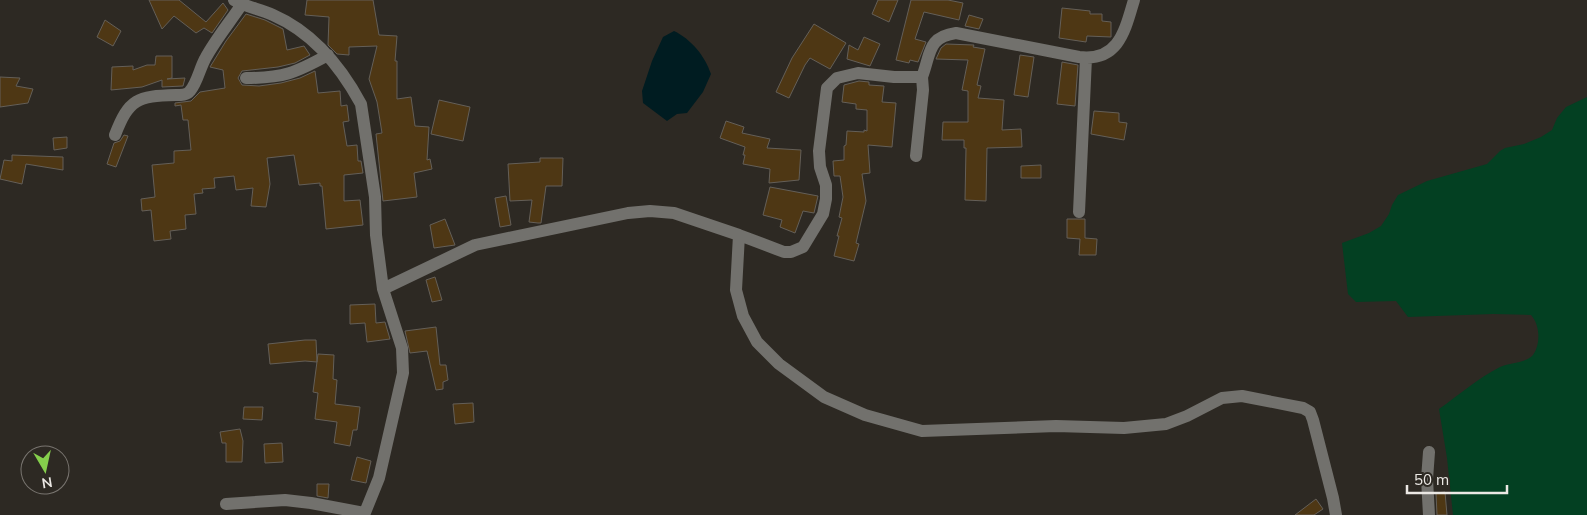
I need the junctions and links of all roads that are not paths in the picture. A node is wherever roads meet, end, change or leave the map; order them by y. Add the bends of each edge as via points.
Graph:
1 (1134, 0) edge
2 (238, 2) edge
3 (328, 56) junction
4 (1086, 58) junction
5 (922, 77) junction
6 (246, 78) dead end
7 (115, 135) dead end
8 (916, 156) dead end
9 (1079, 212) dead end
10 (739, 235) junction
11 (383, 289) junction
12 (1429, 452) dead end
13 (226, 504) dead end
14 (364, 514) edge
15 (1336, 515) edge
16 (1428, 515) edge

1 - 4 street via 1126,30 1114,47 1102,55
2 - 3 street via 296,27
2 - 7 street via 190,91 184,95 158,96 131,104
3 - 6 street via 284,76
3 - 11 street via 361,104 375,197
4 - 5 street via 956,33 933,43
4 - 9 street
5 - 8 street
5 - 10 street via 858,73 837,78 827,88 819,151 826,185 823,214 803,247 784,252
10 - 11 street via 674,213 628,213 476,245
10 - 15 street via 736,290 743,316 758,342 779,364 824,397 865,415 922,431 1056,426 1124,428 1166,424 1222,398 1242,396 1303,408 1310,412 1313,420
11 - 14 street via 402,348 403,373 379,478
12 - 16 street via 1426,479
13 - 14 street via 286,500

